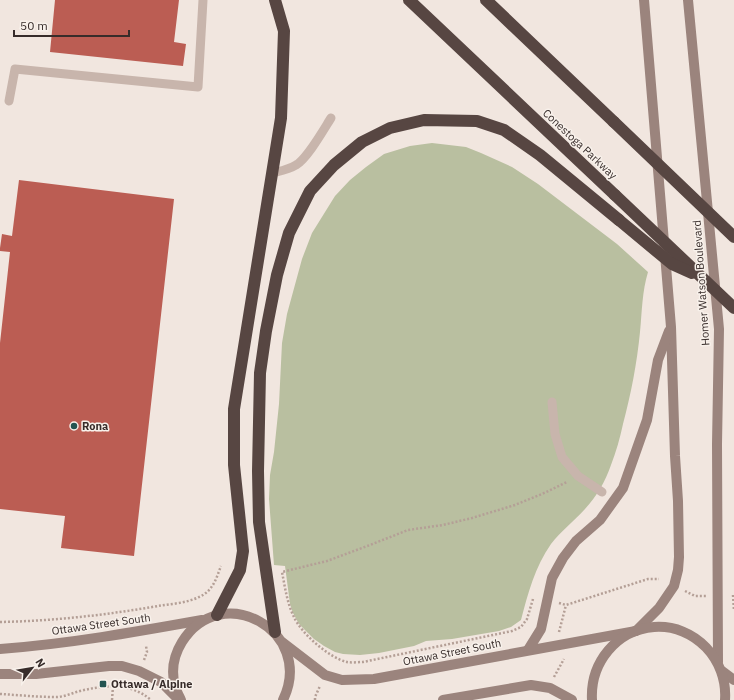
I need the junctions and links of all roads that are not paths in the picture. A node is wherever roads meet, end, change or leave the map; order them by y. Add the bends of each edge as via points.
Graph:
1 (203, 0) edge
2 (275, 0) edge
3 (409, 0) edge
4 (486, 0) edge
5 (644, 0) edge
6 (688, 0) edge
7 (9, 101) dead end
8 (331, 118) dead end
9 (272, 173) junction
10 (734, 237) edge
11 (701, 277) junction
12 (734, 308) edge
13 (671, 327) junction
14 (552, 402) dead end
15 (602, 492) dead end
16 (211, 617) junction
17 (636, 631) junction
18 (275, 632) junction
19 (282, 642) junction
20 (0, 649) edge
21 (528, 650) junction
22 (718, 662) junction
23 (722, 671) junction
24 (0, 674) edge
25 (734, 680) edge
26 (180, 700) edge
27 (283, 700) edge
28 (443, 700) edge
29 (572, 700) edge
30 (592, 700) edge
31 (725, 700) edge

1 - 7 lane via 198,87 15,69
2 - 9 highway via 284,31 281,118
3 - 11 highway, Conestoga Parkway, bridge
4 - 10 highway, bridge
5 - 13 main road
6 - 22 main road, Homer Watson Boulevard via 719,329
8 - 9 lane via 297,165
9 - 16 highway via 234,409 234,465 243,551 240,570
11 - 12 highway, Conestoga Parkway, bridge
11 - 18 highway, bridge via 672,264 540,155 504,130 476,121 424,120 390,128 362,142 334,165 310,191 289,233 277,275 260,373 259,522
13 - 17 main road via 678,570 674,586 659,608
13 - 21 main road via 658,360 647,420 623,488 600,520 576,541 563,558 552,578 541,629
14 - 15 lane via 555,434 562,457 578,476
16 - 18 main road, Ottawa Street South via 233,613 248,616 263,622
16 - 20 main road, Ottawa Street South via 91,638
16 - 26 main road via 187,634 177,649 173,668
17 - 21 main road, Ottawa Street South
17 - 22 main road, Ottawa Street South via 654,627 673,628 701,642
17 - 30 main road via 622,638 602,659 592,684
18 - 19 main road, Ottawa Street South
19 - 21 main road, Ottawa Street South via 325,675 342,680 374,679
19 - 27 main road via 290,668 290,680
22 - 23 main road
23 - 25 main road
23 - 31 main road via 726,690
24 - 26 main road via 36,674 122,666 161,682
28 - 29 main road via 530,685 550,688

